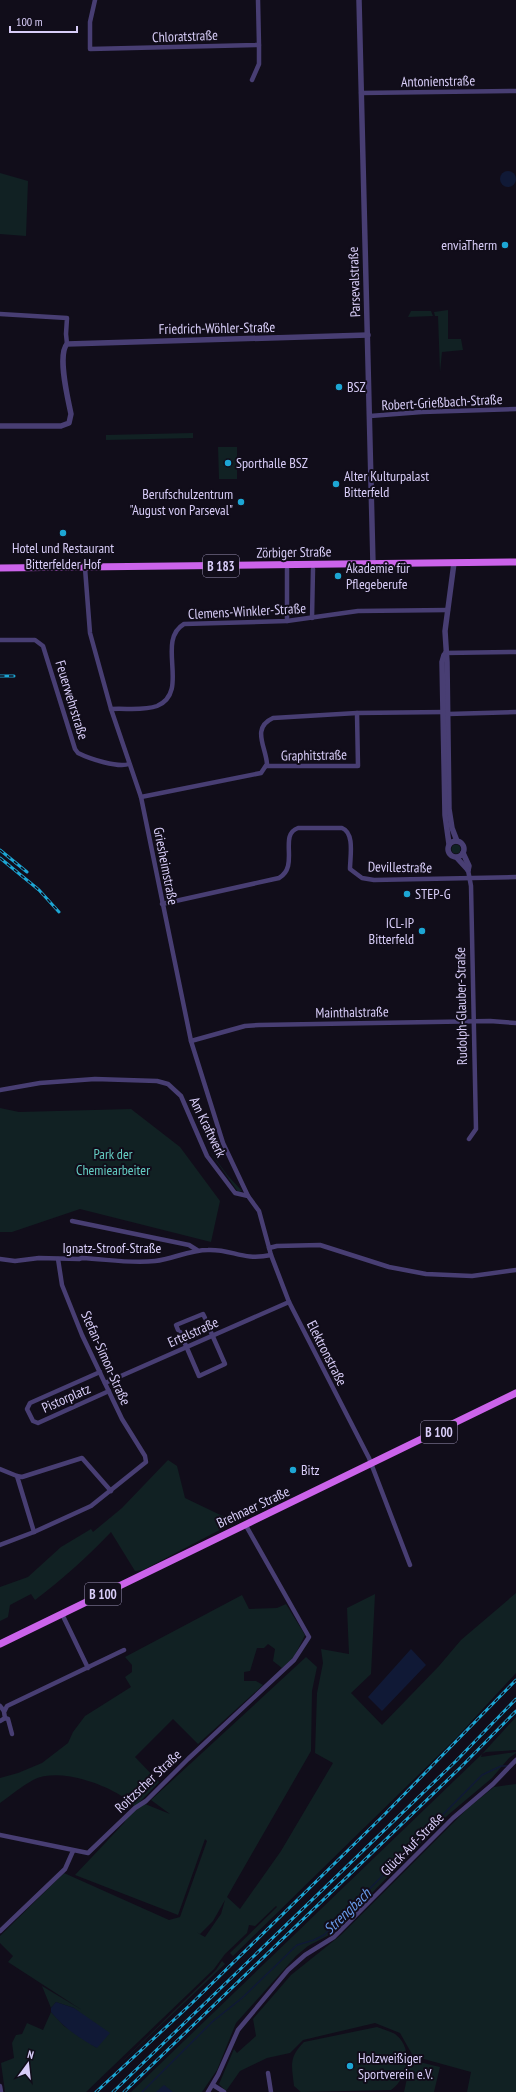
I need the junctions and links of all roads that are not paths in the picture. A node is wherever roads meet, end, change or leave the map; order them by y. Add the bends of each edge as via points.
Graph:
1 (95, 0) edge
2 (258, 0) edge
3 (359, 0) edge
4 (259, 44) junction
5 (252, 80) dead end
6 (516, 91) edge
7 (361, 93) junction
8 (0, 314) edge
9 (368, 335) junction
10 (68, 344) junction
11 (516, 409) edge
12 (370, 416) junction
13 (0, 426) edge
14 (516, 562) edge
15 (454, 563) junction
16 (373, 564) junction
17 (0, 568) edge
18 (85, 568) junction
19 (287, 569) dead end
20 (312, 569) dead end
21 (448, 610) junction
22 (312, 618) junction
23 (287, 621) junction
24 (0, 640) edge
25 (516, 652) edge
26 (445, 653) junction
27 (111, 709) junction
28 (446, 712) junction
29 (516, 712) edge
30 (357, 713) junction
31 (130, 764) junction
32 (266, 766) junction
33 (141, 797) junction
34 (457, 841) junction
35 (449, 844) junction
36 (463, 853) junction
37 (457, 858) junction
38 (468, 870) junction
39 (516, 877) edge
40 (470, 878) junction
41 (162, 904) junction
42 (474, 1022) junction
43 (516, 1023) edge
44 (191, 1040) junction
45 (0, 1090) edge
46 (469, 1139) dead end
47 (248, 1196) junction
48 (72, 1221) dead end
49 (269, 1248) junction
50 (197, 1250) junction
51 (271, 1255) junction
52 (0, 1259) edge
53 (58, 1259) junction
54 (516, 1270) edge
55 (290, 1302) junction
56 (213, 1335) junction
57 (186, 1346) junction
58 (100, 1372) junction
59 (106, 1383) junction
60 (109, 1391) junction
61 (516, 1393) edge
62 (372, 1464) junction
63 (0, 1469) edge
64 (17, 1476) junction
65 (111, 1491) junction
66 (245, 1524) junction
67 (34, 1532) junction
68 (0, 1544) edge
69 (410, 1565) dead end
70 (62, 1614) junction
71 (0, 1644) edge
72 (124, 1650) dead end
73 (88, 1668) junction
74 (0, 1706) edge
75 (4, 1711) junction
76 (5, 1718) junction
77 (0, 1721) edge
78 (12, 1734) dead end
79 (515, 1760) edge
80 (0, 1835) edge
81 (74, 1851) junction
82 (0, 1931) edge
83 (268, 2073) dead end
84 (213, 2085) junction
85 (0, 2086) edge
86 (1, 2092) edge
87 (208, 2092) edge
88 (224, 2092) edge
89 (271, 2092) edge

1 - 4 street, Chloratstraße via 90,22 90,49
2 - 4 street
3 - 7 street, Parsevalstraße
4 - 5 street via 259,64
6 - 7 street, Antonienstraße
7 - 9 street, Parsevalstraße
8 - 10 street via 67,318
9 - 10 street, Friedrich-Wöhler-Straße
9 - 12 street, Parsevalstraße
10 - 13 street via 64,349 64,366 71,414 69,423 61,426
11 - 12 street, Robert-Grießbach-Straße
12 - 16 street, Parsevalstraße
14 - 15 main road, Zörbiger Straße / B 183
15 - 16 main road, Zörbiger Straße / B 183
15 - 21 street, Rudolph-Glauber-Straße
16 - 18 main road, Zörbiger Straße / B 183
17 - 18 main road, Zörbiger Straße / B 183
18 - 27 street, Griesheimstraße via 89,628
19 - 23 street
20 - 22 street
21 - 22 street, Clemens-Winkler-Straße via 358,611
21 - 26 street, Rudolph-Glauber-Straße
22 - 23 street, Clemens-Winkler-Straße
23 - 27 street, Clemens-Winkler-Straße via 184,624 174,635 172,685 165,700 148,708
24 - 31 street, Feuerwehrstraße via 35,640 43,646 78,753 114,764
25 - 26 street
26 - 28 street, Rudolph-Glauber-Straße via 442,662
27 - 31 street, Griesheimstraße
28 - 29 street, Graphitstraße
28 - 30 street, Graphitstraße
28 - 34 street, Rudolph-Glauber-Straße via 450,817 453,835
28 - 35 street, Rudolph-Glauber-Straße via 445,815
30 - 32 street, Graphitstraße via 281,716 270,719 263,726 260,735
30 - 32 street, Graphitstraße via 358,766
31 - 33 street, Griesheimstraße
32 - 33 street, Graphitstraße via 259,774
33 - 41 street, Griesheimstraße
34 - 35 street
34 - 36 street, Rudolph-Glauber-Straße via 463,845
35 - 37 street, Rudolph-Glauber-Straße via 448,854
36 - 37 street
36 - 38 street, Rudolph-Glauber-Straße
37 - 38 street, Rudolph-Glauber-Straße
38 - 40 street, Rudolph-Glauber-Straße
39 - 40 street
40 - 41 street, Devillestraße via 362,878 350,869 350,836 347,830 298,828 293,830 289,837 288,870 279,878
40 - 42 street, Rudolph-Glauber-Straße
41 - 44 street, Griesheimstraße
42 - 43 street, Mainthalstraße
42 - 44 street, Mainthalstraße via 259,1025 245,1026
42 - 46 street, Rudolph-Glauber-Straße via 476,1129
44 - 47 street, Griesheimstraße via 221,1136
45 - 47 street, Am Kraftwerk via 40,1083 95,1079 157,1081 168,1084 181,1096 207,1156 235,1193
47 - 49 street, Am Kraftwerk via 259,1211
48 - 50 street via 188,1245
49 - 51 street, Elektronstraße
49 - 54 street via 320,1245 389,1268 426,1274 472,1276
50 - 51 street, Ignatz-Stroof-Straße via 216,1250 249,1258
50 - 53 street, Ignatz-Stroof-Straße via 153,1262
51 - 55 street, Elektronstraße
52 - 53 street, Ignatz-Stroof-Straße
53 - 58 street, Stefan-Simon-Straße via 62,1285
55 - 56 street, Ertelstraße
55 - 62 street, Elektronstraße
56 - 57 street, Ertelstraße
56 - 57 street via 203,1314 176,1325
56 - 57 street via 225,1364 199,1376
57 - 59 street, Ertelstraße
58 - 59 street, Stefan-Simon-Straße
58 - 60 street, Pistorplatz via 30,1403 27,1409 33,1421 38,1422
59 - 60 street, Stefan-Simon-Straße
60 - 65 street, Stefan-Simon-Straße via 146,1462
61 - 62 main road, Brehnaer Straße / B 100
62 - 66 main road, Brehnaer Straße / B 100
62 - 69 street, Elektronstraße
63 - 64 street
64 - 65 street via 22,1477 82,1458
64 - 67 street
65 - 67 street via 91,1506
66 - 70 main road, Brehnaer Straße / B 100
66 - 81 street, Roitzscher Straße via 309,1637 294,1660 146,1801 135,1808 88,1853
67 - 68 street
70 - 71 main road, Brehnaer Straße / B 100
70 - 73 street
72 - 73 street
73 - 75 street via 7,1706
74 - 75 street
75 - 76 street
76 - 77 street
76 - 78 street via 8,1719
79 - 84 street, Glück-Auf-Straße via 334,1937 305,1955 288,1970 238,2030
80 - 81 street
81 - 82 street via 65,1869
83 - 89 street
84 - 87 street, Glück-Auf-Straße
84 - 88 street
85 - 86 street

